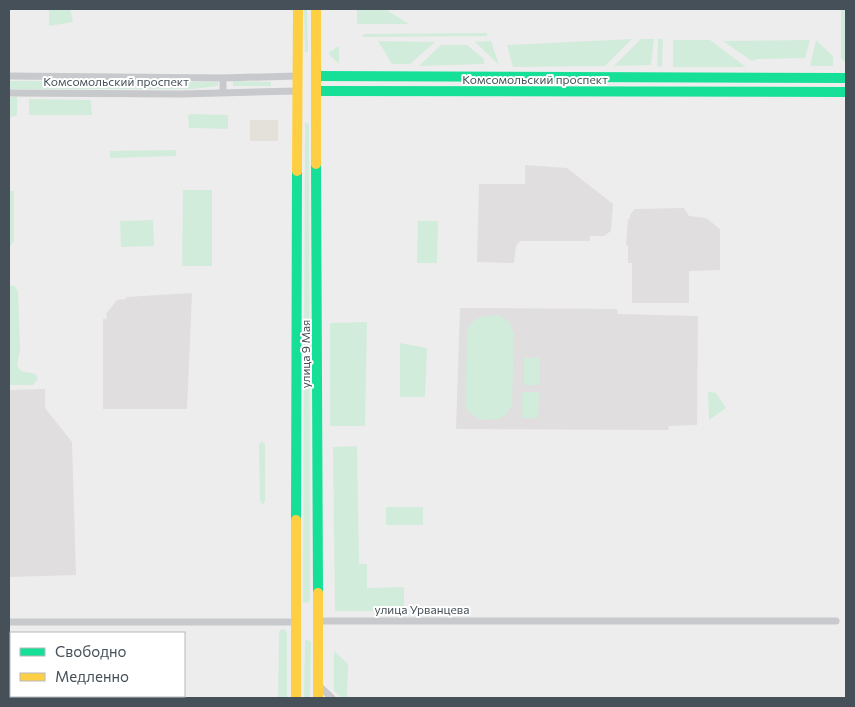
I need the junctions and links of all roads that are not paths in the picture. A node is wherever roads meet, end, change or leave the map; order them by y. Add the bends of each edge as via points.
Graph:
1 (298, 9) edge
2 (316, 9) edge
3 (9, 76) edge
4 (297, 76) junction
5 (316, 76) junction
6 (223, 78) junction
7 (634, 78) junction
8 (846, 78) edge
9 (297, 91) junction
10 (316, 91) junction
11 (634, 92) junction
12 (846, 92) edge
13 (9, 93) edge
14 (224, 93) junction
15 (307, 621) junction
16 (836, 621) dead end
17 (9, 622) edge
18 (318, 685) junction
19 (296, 698) edge
20 (318, 698) edge
21 (332, 698) edge

1 - 4 main road, улица 9 Мая
2 - 5 main road, улица 9 Мая
3 - 6 street, Комсомольский проспект
4 - 5 main road, Комсомольский проспект
4 - 6 street, Комсомольский проспект
4 - 9 main road, улица 9 Мая
5 - 7 main road, Комсомольский проспект
5 - 10 main road, улица 9 Мая
6 - 14 street
7 - 8 main road, Комсомольский проспект
7 - 11 main road
9 - 10 main road, Комсомольский проспект
9 - 14 street, Комсомольский проспект
9 - 15 main road, улица 9 Мая
10 - 11 main road, Комсомольский проспект
10 - 15 main road, улица 9 Мая
11 - 12 main road, Комсомольский проспект
13 - 14 street, Комсомольский проспект
15 - 16 street, улица Урванцева
15 - 17 street, улица Урванцева
15 - 18 main road, улица 9 Мая
15 - 19 main road, улица 9 Мая
18 - 20 main road, улица 9 Мая
18 - 21 street

